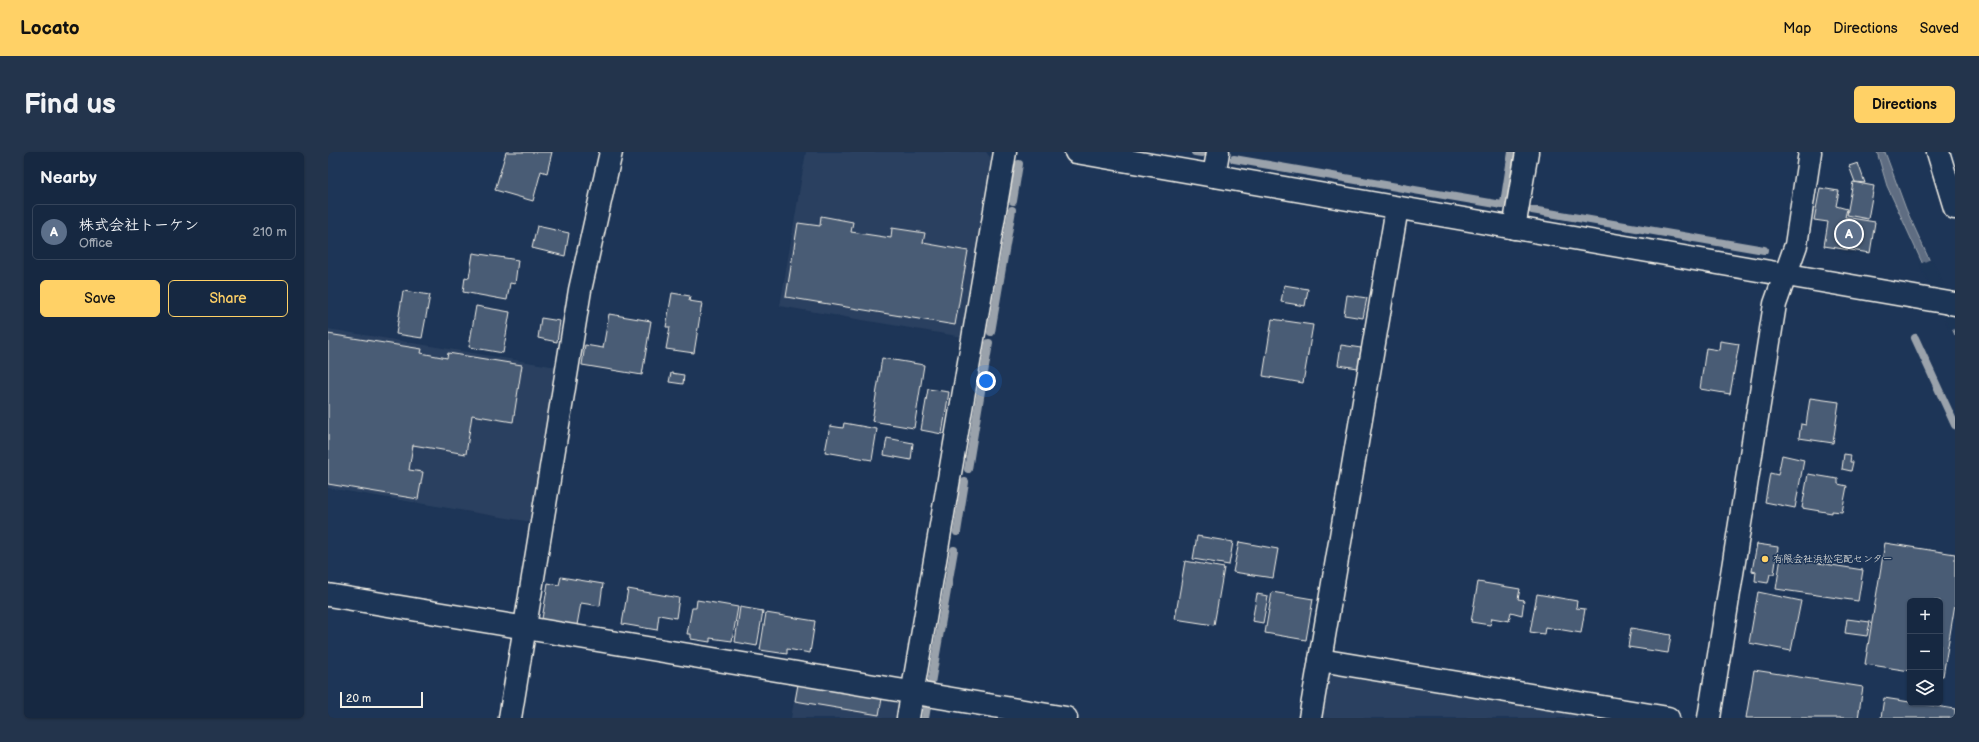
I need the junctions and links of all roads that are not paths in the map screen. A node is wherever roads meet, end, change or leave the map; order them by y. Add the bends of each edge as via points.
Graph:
1 (611, 152) edge
2 (1005, 152) edge
3 (1076, 152) edge
4 (1218, 152) edge
5 (1527, 152) edge
6 (1810, 152) edge
7 (1938, 152) edge
8 (1214, 176) junction
9 (1397, 208) junction
10 (1955, 208) edge
11 (1514, 228) junction
12 (1786, 275) junction
13 (1955, 304) edge
14 (328, 595) edge
15 (525, 628) junction
16 (1320, 660) junction
17 (913, 692) junction
18 (510, 718) edge
19 (908, 718) edge
20 (1066, 718) edge
21 (1310, 718) edge
22 (1668, 718) edge
23 (1709, 718) edge

1 - 15 street via 580,290
2 - 17 street
3 - 8 street
4 - 8 street
5 - 11 street
6 - 12 street via 1796,245
7 - 10 street
8 - 9 street
9 - 11 street
9 - 16 street
11 - 12 street
12 - 13 street
12 - 23 street via 1775,304
14 - 15 street
15 - 17 street
15 - 18 street
16 - 21 street
16 - 22 street
17 - 19 street
17 - 20 street

